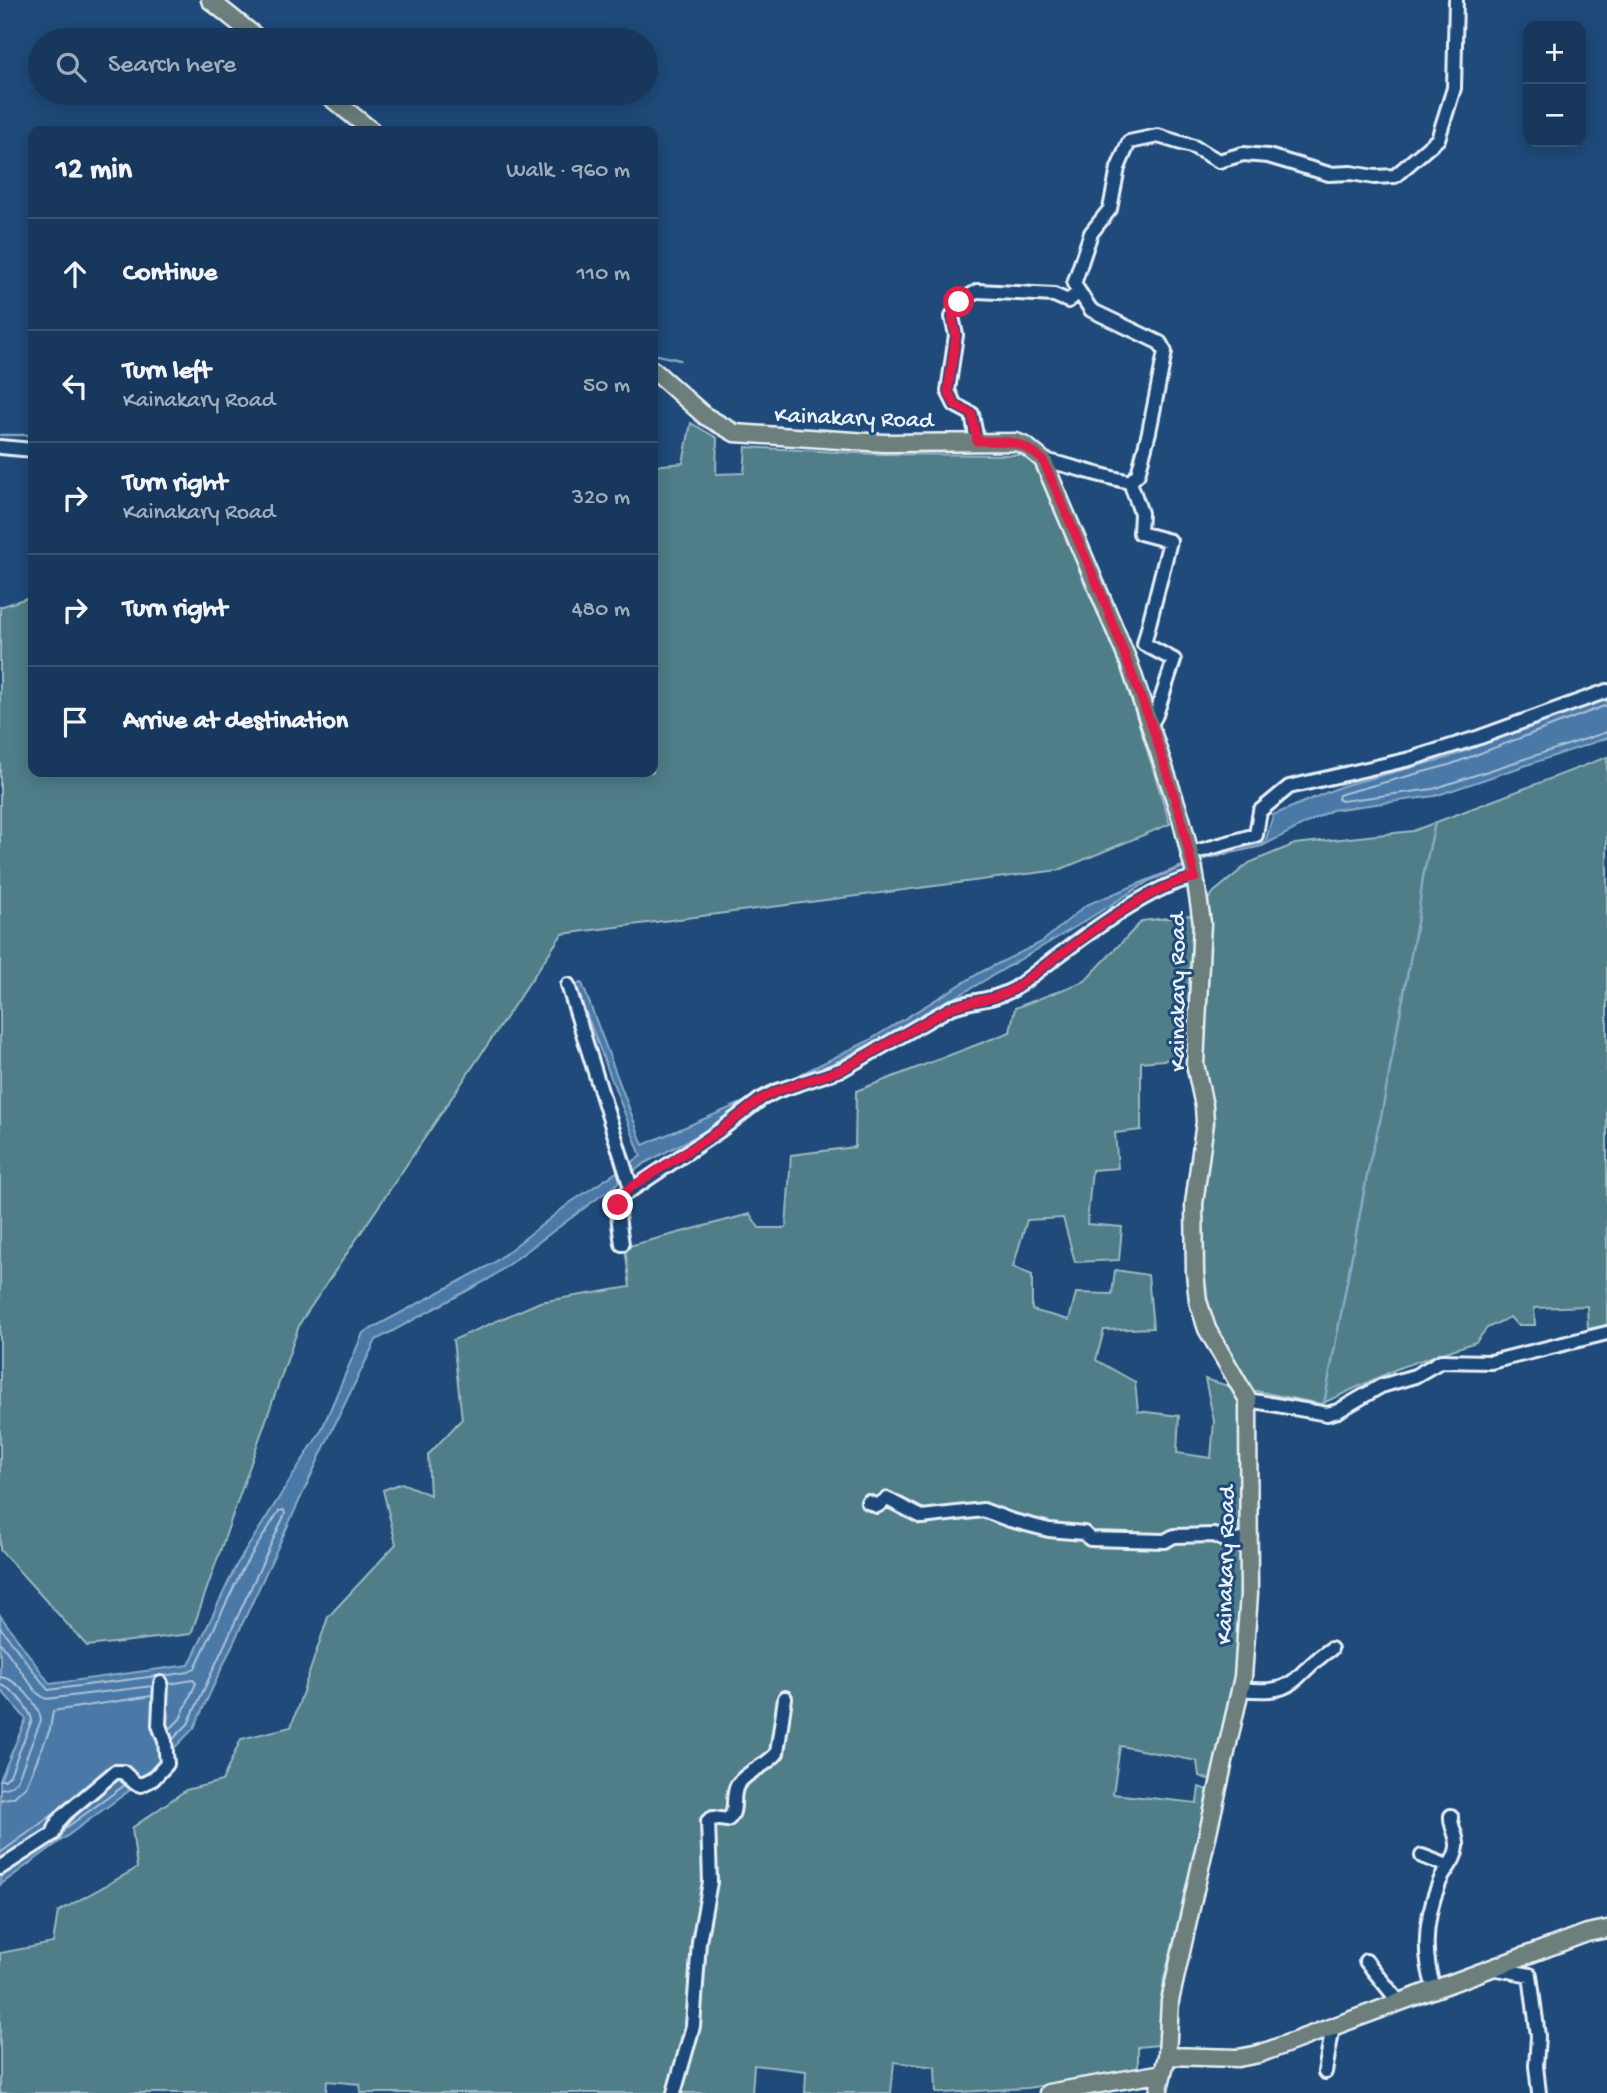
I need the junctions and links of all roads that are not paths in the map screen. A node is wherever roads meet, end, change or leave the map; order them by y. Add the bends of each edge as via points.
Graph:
1 (210, 0) edge
2 (1457, 0) edge
3 (245, 28) edge
4 (340, 105) edge
5 (366, 126) edge
6 (1079, 292) junction
7 (658, 375) edge
8 (977, 441) junction
9 (0, 447) edge
10 (28, 450) edge
11 (1043, 460) junction
12 (1130, 482) junction
13 (1607, 691) edge
14 (1151, 724) junction
15 (1191, 864) junction
16 (568, 985) dead end
17 (631, 1188) junction
18 (622, 1244) dead end
19 (1607, 1333) edge
20 (1248, 1400) junction
21 (868, 1502) dead end
22 (1250, 1539) junction
23 (1331, 1649) dead end
24 (160, 1683) dead end
25 (1241, 1689) junction
26 (785, 1698) dead end
27 (1451, 1816) dead end
28 (1422, 1856) dead end
29 (1448, 1866) junction
30 (0, 1868) edge
31 (1607, 1929) edge
32 (1366, 1961) dead end
33 (1490, 1968) junction
34 (1434, 1988) junction
35 (1399, 2001) junction
36 (1333, 2026) junction
37 (1167, 2056) junction
38 (1325, 2072) dead end
39 (1163, 2073) junction
40 (674, 2093) edge
41 (1048, 2093) edge
42 (1158, 2093) edge
43 (1539, 2093) edge

1 - 3 main road
2 - 6 street via 1454,88 1438,139 1395,176 1329,174 1268,156 1243,154 1219,161 1158,136 1129,142 1110,209 1091,233 1074,284
4 - 5 main road
6 - 8 street via 1068,301 1054,295 978,291 959,302 952,317 956,335 948,391 955,405 972,414
6 - 12 street via 1091,310 1160,343 1165,352 1138,474
7 - 8 main road, Kainakary Road via 705,416 735,433 884,443
8 - 11 main road, Kainakary Road via 1016,443
9 - 10 street
11 - 12 street
11 - 14 main road, Kainakary Road
12 - 14 street via 1141,513 1140,533 1170,541 1144,644 1174,660
13 - 15 street via 1410,759 1289,788 1260,811 1256,835
14 - 15 main road, Kainakary Road
15 - 17 street via 1177,881 1119,914 1014,989 997,998 950,1008 843,1069 761,1099
15 - 20 main road, Kainakary Road via 1202,923 1195,1064 1205,1122 1194,1204 1198,1301 1207,1329
16 - 17 street
17 - 18 street via 618,1205
19 - 20 street via 1491,1362 1441,1361 1328,1414
20 - 22 main road, Kainakary Road
21 - 22 street via 877,1506 887,1499 922,1517 983,1510 1049,1530 1084,1533 1090,1539 1165,1541 1174,1536 1214,1535 1228,1542
22 - 25 main road, Kainakary Road via 1248,1636
23 - 25 street via 1277,1691
24 - 30 street via 159,1725 167,1764 141,1785 123,1772 115,1772 65,1814 53,1834
25 - 37 main road, Kainakary Road via 1170,2001
26 - 40 street via 778,1753 738,1785 731,1817 708,1821 710,1882 699,1942 693,2026
27 - 29 street via 1457,1844
28 - 29 street
29 - 34 street via 1439,1883 1427,1934 1426,1966
31 - 33 main road
32 - 35 street
33 - 34 main road
33 - 43 street via 1530,1975
34 - 35 main road
35 - 36 main road
36 - 37 main road via 1238,2058
36 - 38 street
37 - 39 main road, Kainakary Road
39 - 41 main road
39 - 42 main road, Kainakary Road

